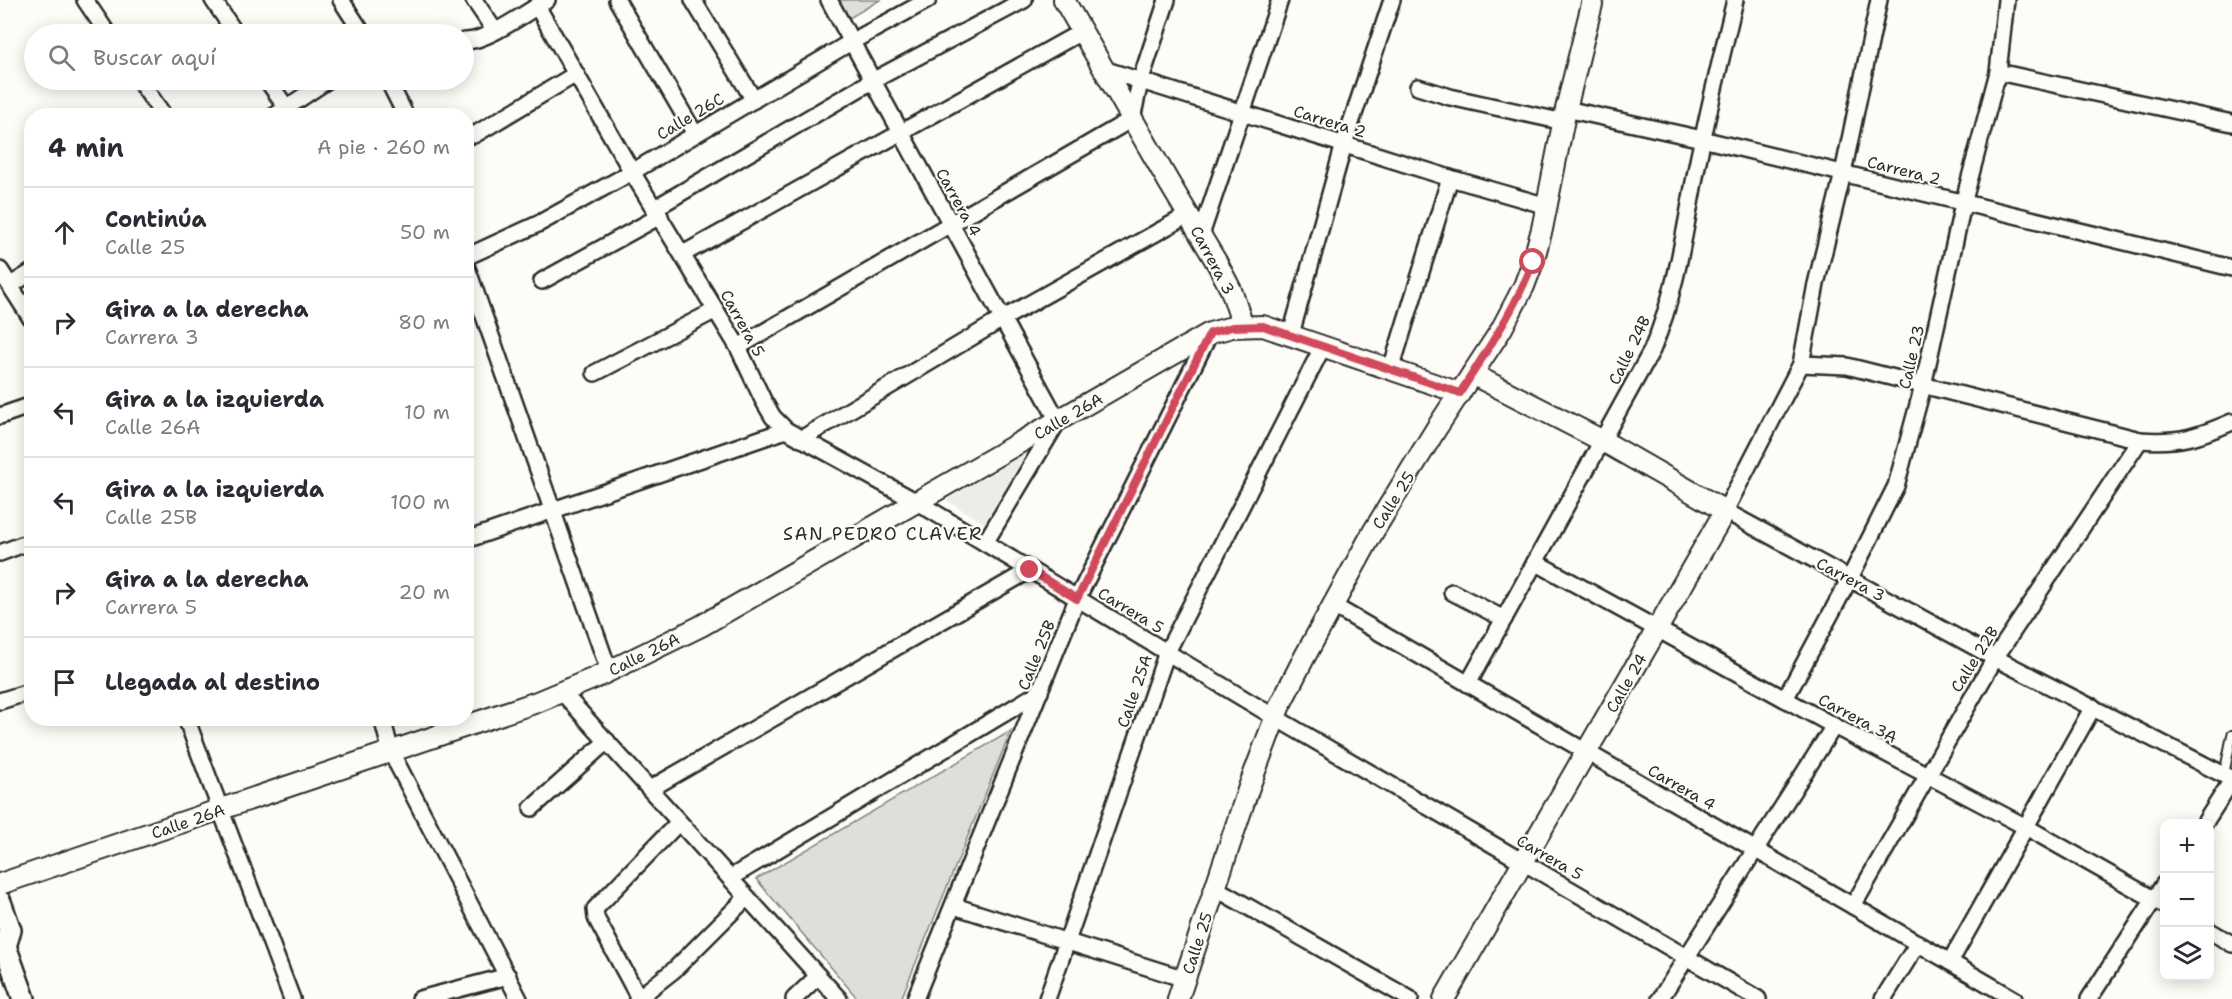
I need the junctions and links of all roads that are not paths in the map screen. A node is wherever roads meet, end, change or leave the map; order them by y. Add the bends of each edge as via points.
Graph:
1 (85, 0) edge
2 (213, 0) edge
3 (341, 0) edge
4 (474, 0) edge
5 (617, 0) edge
6 (693, 0) edge
7 (829, 0) edge
8 (928, 0) edge
9 (1024, 0) edge
10 (1064, 0) edge
11 (1167, 0) edge
12 (1280, 0) edge
13 (1392, 0) edge
14 (1593, 0) edge
15 (1735, 0) edge
16 (1880, 0) edge
17 (2006, 0) edge
18 (542, 3) edge
19 (101, 24) edge
20 (229, 24) edge
21 (357, 24) edge
22 (495, 31) junction
23 (1081, 32) junction
24 (474, 39) edge
25 (851, 42) junction
26 (1103, 69) junction
27 (1998, 72) junction
28 (576, 74) junction
29 (872, 81) junction
30 (1140, 82) junction
31 (1418, 87) dead end
32 (146, 90) edge
33 (271, 90) edge
34 (313, 90) edge
35 (393, 90) edge
36 (754, 100) junction
37 (158, 108) edge
38 (279, 108) edge
39 (285, 108) edge
40 (402, 108) edge
41 (1242, 113) junction
42 (1565, 116) junction
43 (1132, 119) junction
44 (2232, 123) edge
45 (901, 133) junction
46 (695, 134) junction
47 (474, 135) dead end
48 (1702, 139) junction
49 (1344, 144) junction
50 (632, 172) junction
51 (1843, 173) junction
52 (1450, 178) junction
53 (1963, 204) junction
54 (1547, 206) junction
55 (657, 212) junction
56 (1188, 215) junction
57 (951, 225) junction
58 (1201, 236) junction
59 (474, 253) edge
60 (683, 254) junction
61 (2232, 268) edge
62 (0, 270) edge
63 (24, 277) edge
64 (542, 281) dead end
65 (11, 285) junction
66 (474, 288) edge
67 (24, 307) edge
68 (716, 310) junction
69 (1004, 318) junction
70 (1243, 326) junction
71 (1210, 333) junction
72 (1291, 334) junction
73 (1323, 346) junction
74 (738, 347) junction
75 (1801, 364) junction
76 (1391, 369) junction
77 (595, 373) dead end
78 (1472, 374) junction
79 (1923, 386) junction
80 (1460, 393) junction
81 (24, 408) edge
82 (0, 416) edge
83 (1058, 421) junction
84 (2232, 422) edge
85 (786, 430) junction
86 (801, 439) junction
87 (2140, 440) junction
88 (1603, 441) junction
89 (917, 502) junction
90 (552, 509) junction
91 (1725, 511) junction
92 (474, 537) edge
93 (986, 543) junction
94 (24, 544) edge
95 (0, 553) edge
96 (1535, 562) junction
97 (1030, 570) junction
98 (1850, 578) junction
99 (1452, 592) dead end
100 (1077, 599) junction
101 (1332, 605) junction
102 (1504, 619) junction
103 (1656, 630) junction
104 (1167, 652) junction
105 (1995, 658) junction
106 (609, 671) junction
107 (1468, 684) junction
108 (561, 692) junction
109 (1040, 692) junction
110 (24, 694) edge
111 (1785, 699) junction
112 (0, 701) edge
113 (2093, 707) junction
114 (1276, 718) junction
115 (474, 724) edge
116 (189, 726) edge
117 (384, 726) edge
118 (467, 726) edge
119 (1834, 726) junction
120 (2232, 735) edge
121 (607, 741) junction
122 (391, 752) junction
123 (1586, 752) junction
124 (1926, 776) junction
125 (2229, 778) edge
126 (650, 789) junction
127 (532, 808) dead end
128 (220, 810) junction
129 (2207, 819) edge
130 (679, 822) junction
131 (2026, 827) junction
132 (1755, 850) junction
133 (1523, 862) junction
134 (730, 878) junction
135 (0, 884) edge
136 (1215, 888) junction
137 (747, 897) junction
138 (0, 902) edge
139 (2160, 902) edge
140 (954, 906) junction
141 (1853, 906) junction
142 (2214, 933) edge
143 (1067, 941) junction
144 (1918, 944) junction
145 (2232, 944) edge
146 (3, 945) edge
147 (1686, 957) junction
148 (1950, 962) junction
149 (508, 976) junction
150 (818, 976) junction
151 (1185, 979) junction
152 (24, 999) edge
153 (292, 999) edge
154 (420, 999) edge
155 (519, 999) edge
156 (638, 999) edge
157 (794, 999) edge
158 (839, 999) edge
159 (915, 999) edge
160 (1047, 999) edge
161 (1178, 999) edge
162 (1410, 999) edge
163 (1444, 999) edge
164 (1660, 999) edge
165 (1758, 999) edge
166 (1883, 999) edge
167 (2014, 999) edge
168 (2089, 999) edge

1 - 19 street
2 - 20 street
3 - 21 street
4 - 22 street
5 - 46 street
6 - 36 street
7 - 25 street, Carrera 4
8 - 25 street, Calle 26C
9 - 29 street
10 - 23 street, Carrera 3
11 - 30 street
12 - 41 street
13 - 49 street
14 - 42 street, Calle 25
15 - 48 street, Calle 24B
16 - 51 street, Calle 24
17 - 27 street, Calle 23
18 - 22 street
18 - 28 street, Carrera 5
22 - 24 street
23 - 26 street, Carrera 3
23 - 45 street
25 - 29 street, Carrera 4
25 - 36 street, Calle 26C
26 - 30 street, Carrera 2
26 - 43 street, Carrera 3
27 - 44 street
27 - 53 street, Calle 23
28 - 47 street
28 - 50 street, Carrera 5
29 - 45 street, Carrera 4
29 - 55 street
30 - 41 street, Carrera 2
30 - 43 street
31 - 42 street, Carrera 2 via 1450,97
32 - 37 street
33 - 38 street
34 - 39 street
35 - 40 street
36 - 46 street, Calle 26C
41 - 49 street, Carrera 2
41 - 58 street
42 - 48 street, Carrera 2
42 - 54 street, Calle 25
43 - 56 street, Carrera 3
43 - 57 street
45 - 57 street, Carrera 4
45 - 60 street
46 - 50 street, Calle 26C
48 - 51 street, Carrera 2
48 - 88 street, Calle 24B via 1664,321
49 - 52 street, Carrera 2
49 - 72 street
50 - 55 street, Carrera 5
50 - 59 street, Calle 26C via 538,224
51 - 53 street, Carrera 2
51 - 75 street, Calle 24
52 - 54 street, Carrera 2
52 - 76 street
53 - 61 street, Carrera 2
53 - 79 street, Calle 23
54 - 78 street, Calle 25 via 1524,286
55 - 60 street, Carrera 5
55 - 64 street
56 - 58 street, Carrera 3
56 - 69 street
57 - 69 street, Carrera 4
57 - 74 street
58 - 70 street, Carrera 3 via 1231,290
60 - 68 street, Carrera 5
62 - 65 street
63 - 65 street
65 - 67 street
66 - 90 street
68 - 74 street, Carrera 5
68 - 77 street
69 - 83 street, Carrera 4
69 - 86 street
70 - 71 street, Calle 26A
70 - 72 street via 1263,326
71 - 83 street, Calle 26A
71 - 100 street, Calle 25B
72 - 73 street
73 - 76 street
73 - 104 street, Calle 25A
74 - 85 street, Carrera 5 via 763,400
75 - 79 street via 1846,366
75 - 91 street, Calle 24
76 - 80 street
78 - 80 street, Calle 25
78 - 88 street, Carrera 3
79 - 87 street
79 - 98 street, Calle 23 via 1896,486
80 - 101 street, Calle 25
81 - 82 street
83 - 89 street, Calle 26A
83 - 93 street
84 - 87 street via 2199,436 2167,442
85 - 86 street, Carrera 5
85 - 90 street
86 - 89 street, Carrera 5
87 - 105 street, Calle 22B
88 - 91 street, Carrera 3
88 - 96 street, Calle 24B
89 - 93 street, Carrera 5
89 - 106 street, Calle 26A via 702,626
90 - 92 street
90 - 106 street
91 - 98 street, Carrera 3
91 - 103 street, Calle 24
93 - 97 street, Carrera 5
94 - 95 street
96 - 102 street, Calle 24B
96 - 103 street, Carrera 3A
97 - 100 street, Carrera 5
97 - 126 street
98 - 105 street, Carrera 3
98 - 111 street, Calle 23
99 - 102 street
100 - 104 street, Carrera 5
100 - 109 street, Calle 25B
101 - 107 street, Carrera 4
101 - 114 street, Calle 25
102 - 107 street, Calle 24B
103 - 111 street, Carrera 3A
103 - 123 street, Calle 24
104 - 114 street, Carrera 5
104 - 143 street, Calle 25A
105 - 113 street, Carrera 3
105 - 124 street, Calle 22B
106 - 108 street, Calle 26A
107 - 123 street, Carrera 4
108 - 115 street, Calle 26A
108 - 121 street
109 - 134 street
109 - 140 street, Calle 25B
110 - 112 street
111 - 119 street, Carrera 3A
113 - 125 street, Carrera 3
113 - 131 street
114 - 133 street, Carrera 5
114 - 136 street, Calle 25
116 - 128 street
117 - 122 street
118 - 122 street, Calle 26A
119 - 124 street, Carrera 3A
119 - 132 street
120 - 125 lane
121 - 126 street
121 - 127 street
122 - 128 street, Calle 26A
122 - 149 street
123 - 132 street, Carrera 4
123 - 133 street, Calle 24
124 - 131 street, Carrera 3A
124 - 141 street, Calle 22B
125 - 129 street
126 - 130 street
128 - 135 street, Calle 26A
128 - 153 street
130 - 134 street
130 - 156 street via 595,909
131 - 139 street, Carrera 3A
131 - 148 street
132 - 141 street, Carrera 4
132 - 147 street
133 - 147 street, Carrera 5
133 - 163 street, Calle 24
134 - 137 street
136 - 151 street, Calle 25
136 - 162 street
137 - 150 street
137 - 156 street via 674,970
138 - 146 main road via 10,930
139 - 168 street
140 - 143 street
140 - 159 street, Calle 25B
141 - 144 street, Carrera 4
142 - 145 street
143 - 151 street
143 - 160 street, Calle 25A
144 - 148 street, Carrera 4
144 - 166 street
146 - 152 main road
147 - 164 street
147 - 165 street, Carrera 5
148 - 167 street, Carrera 4
149 - 154 street
149 - 155 street
150 - 157 street
150 - 158 street
151 - 161 street, Calle 25

